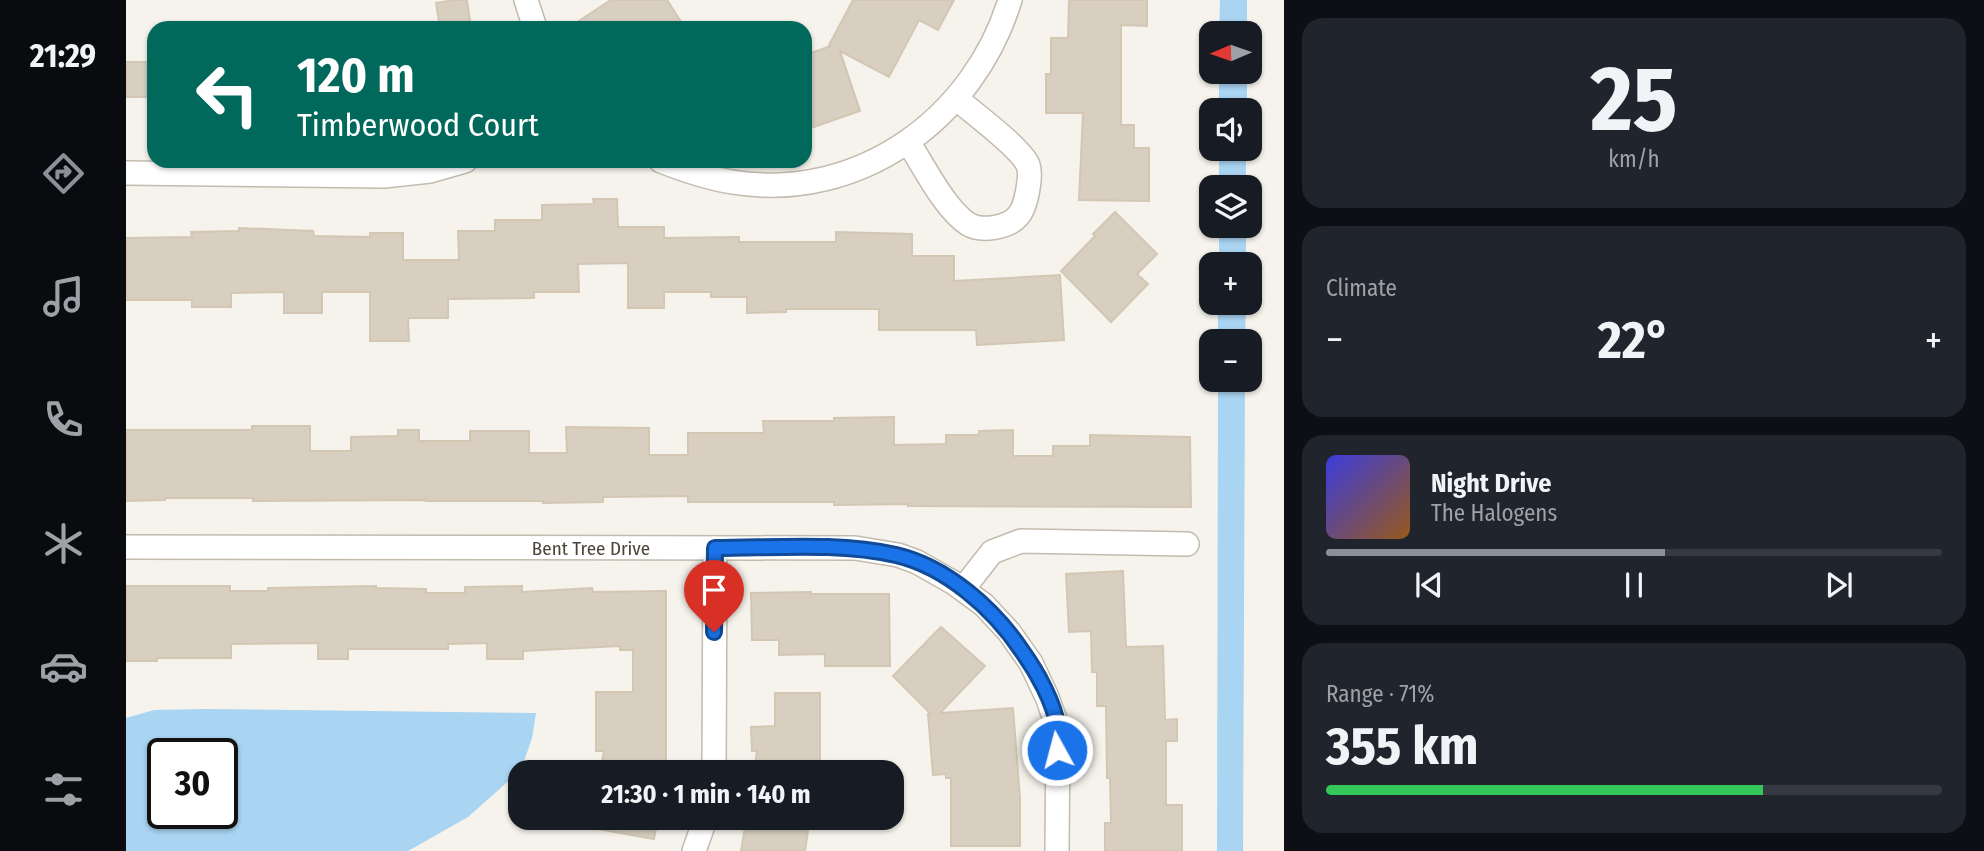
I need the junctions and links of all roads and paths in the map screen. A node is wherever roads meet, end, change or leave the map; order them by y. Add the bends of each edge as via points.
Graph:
1 (526, 0) edge
2 (1010, 0) edge
3 (533, 21) edge
4 (957, 99) junction
5 (908, 142) junction
6 (440, 168) edge
7 (679, 168) edge
8 (126, 173) edge
9 (1187, 544) dead end
10 (126, 547) edge
11 (715, 548) junction
12 (962, 589) junction
13 (714, 760) edge
14 (701, 830) edge
15 (694, 851) edge
16 (1057, 851) edge

1 - 3 street
2 - 4 street via 987,58
4 - 5 street
4 - 5 street via 1009,142 1028,165 1028,189 1019,215 1007,225 970,225 950,206
5 - 7 street via 855,169 781,185 734,183
6 - 8 street via 384,176
9 - 12 street via 1021,541 992,552
10 - 11 street, Bent Tree Drive
11 - 12 street, Bent Tree Drive via 855,548 898,555
11 - 13 street
12 - 16 street, Bent Tree Drive via 1009,632 1047,697 1058,728
14 - 15 street

